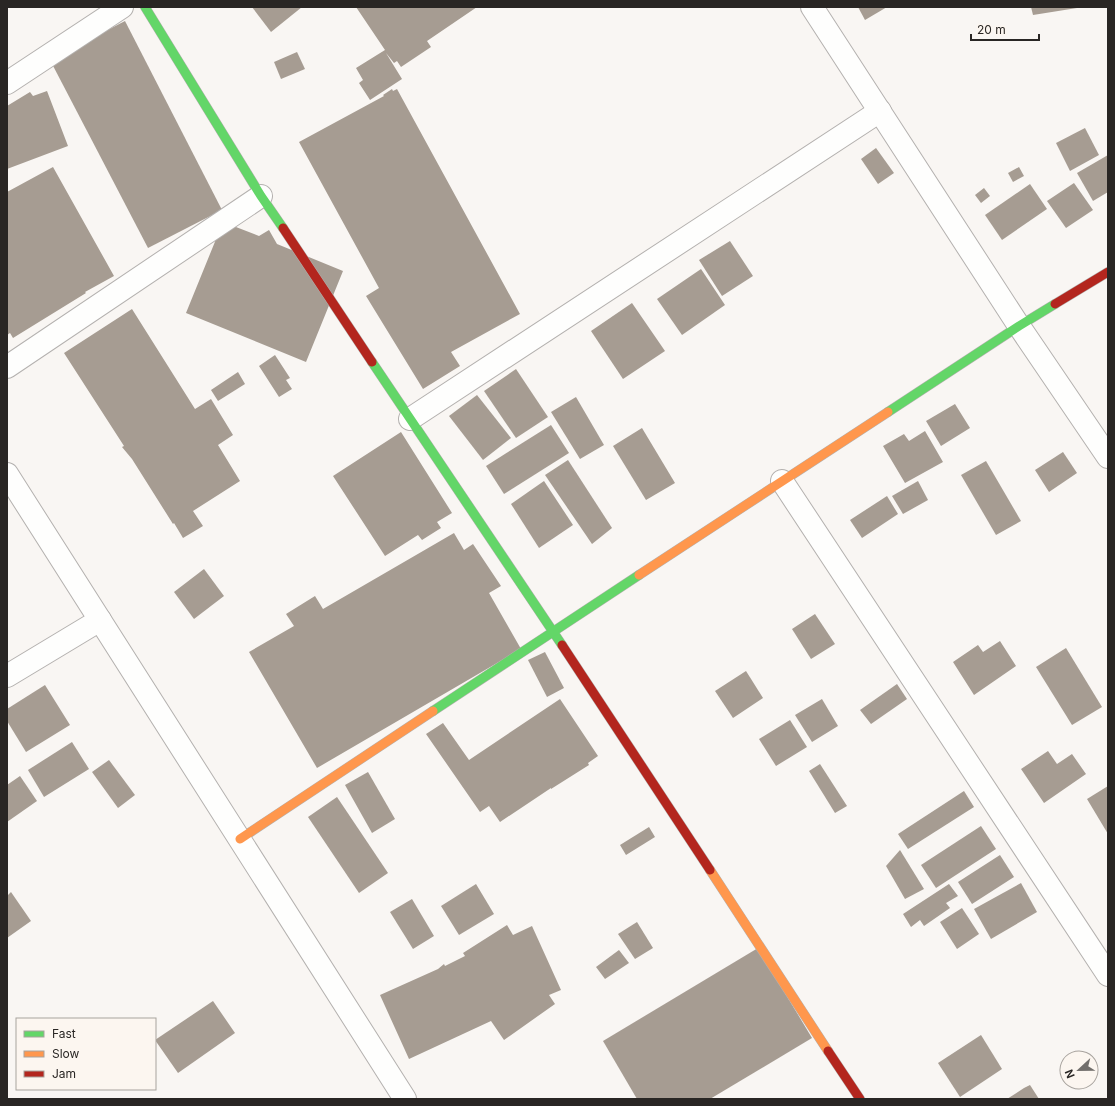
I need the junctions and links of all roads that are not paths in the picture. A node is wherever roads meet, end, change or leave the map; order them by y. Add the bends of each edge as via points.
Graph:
1 (122, 7) edge
2 (145, 7) edge
3 (812, 7) edge
4 (7, 83) edge
5 (880, 111) junction
6 (261, 196) junction
7 (1108, 272) edge
8 (1019, 326) junction
9 (7, 367) edge
10 (410, 419) junction
11 (1108, 457) edge
12 (7, 474) edge
13 (782, 481) junction
14 (100, 620) junction
15 (553, 632) junction
16 (7, 676) edge
17 (240, 839) junction
18 (1108, 975) edge
19 (405, 1099) edge
20 (860, 1099) edge

1 - 4 street
2 - 6 street
3 - 5 street
5 - 8 street
5 - 10 street
6 - 9 street
6 - 10 street
7 - 8 street
8 - 11 street
8 - 13 street
10 - 15 street
12 - 14 street
13 - 15 street
13 - 18 street
14 - 16 street
14 - 17 street
15 - 17 street
15 - 20 street
17 - 19 street

